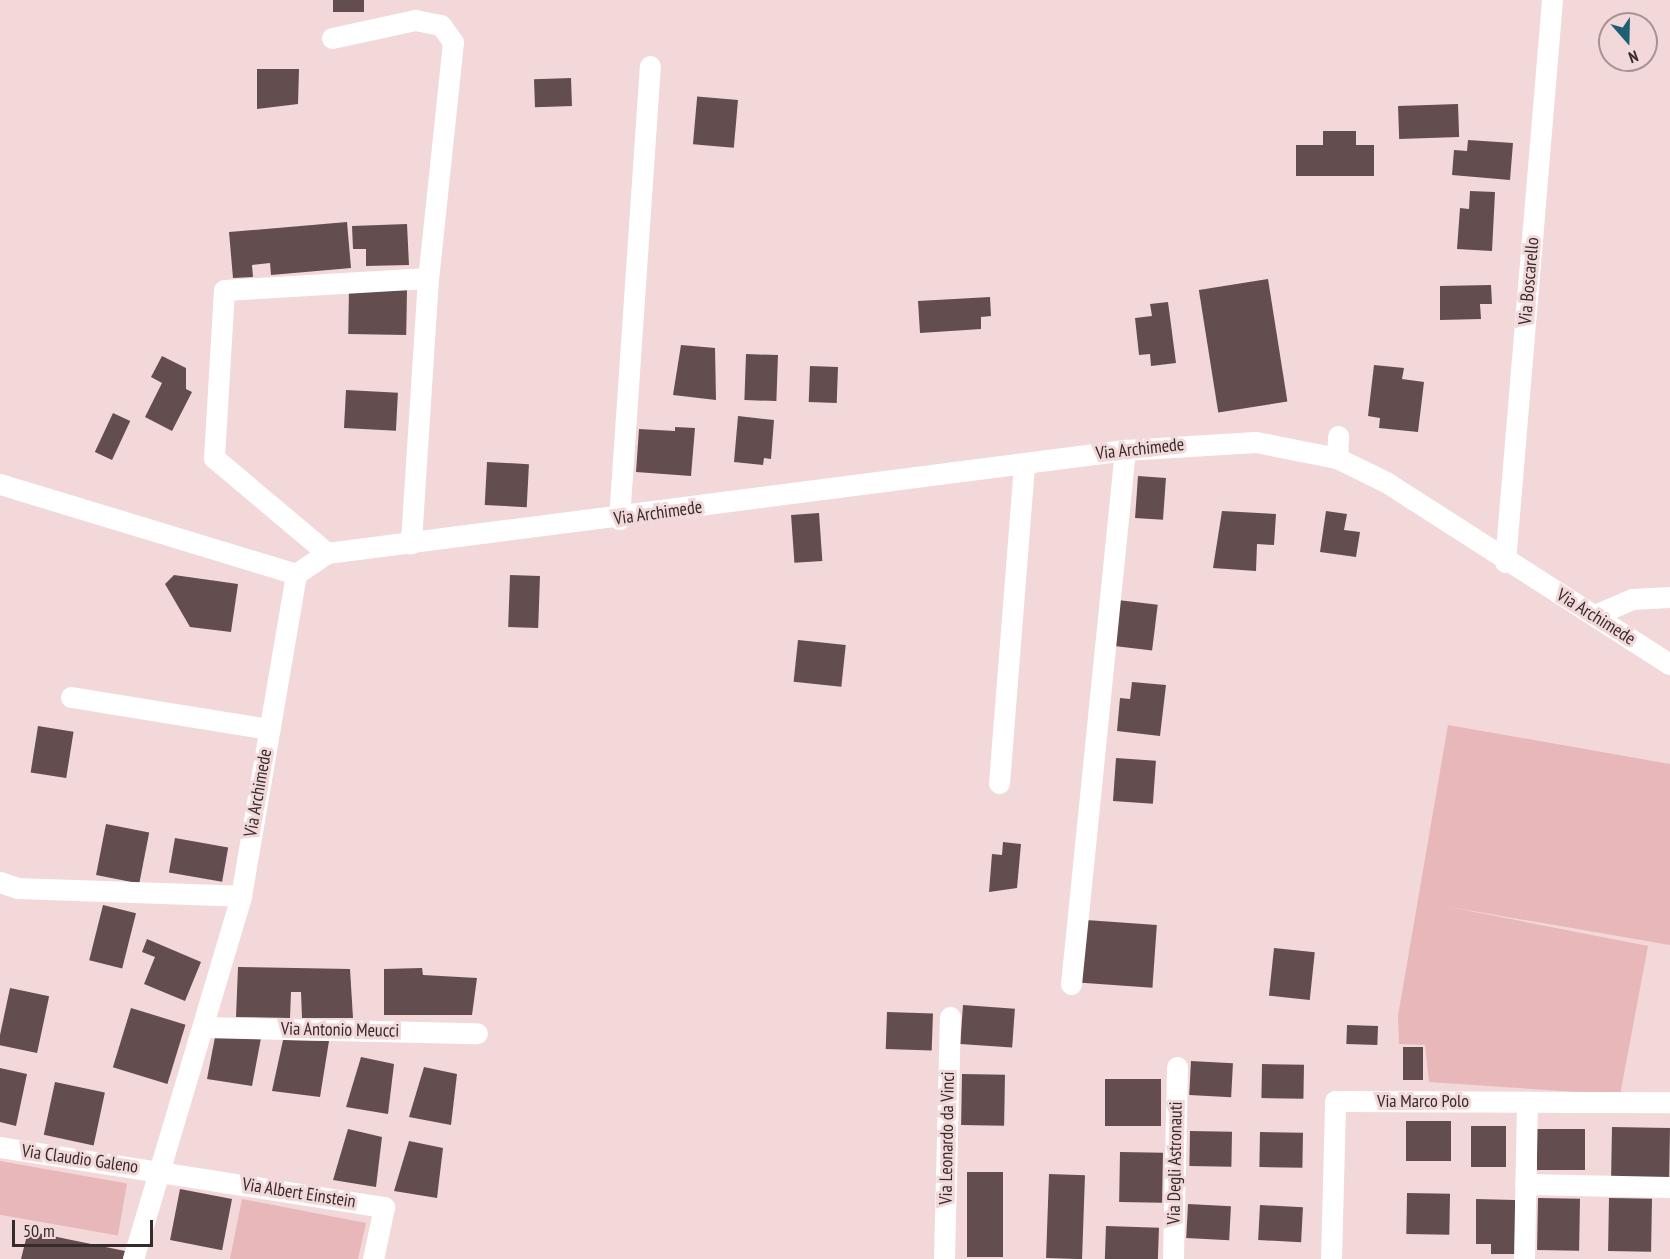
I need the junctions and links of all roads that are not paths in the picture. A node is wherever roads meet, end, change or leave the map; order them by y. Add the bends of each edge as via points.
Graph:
1 (1552, 0) edge
2 (332, 38) dead end
3 (650, 66) dead end
4 (428, 278) junction
5 (1338, 436) dead end
6 (1125, 450) junction
7 (1338, 458) junction
8 (1024, 464) junction
9 (0, 484) edge
10 (619, 519) junction
11 (411, 543) junction
12 (327, 553) junction
13 (1505, 562) junction
14 (296, 574) junction
15 (1670, 597) edge
16 (1594, 615) junction
17 (1670, 664) edge
18 (71, 697) dead end
19 (269, 729) junction
20 (999, 783) dead end
21 (0, 882) edge
22 (241, 896) junction
23 (1071, 984) dead end
24 (950, 1017) dead end
25 (203, 1027) junction
26 (477, 1033) dead end
27 (1177, 1067) dead end
28 (1527, 1102) junction
29 (1670, 1102) edge
30 (0, 1147) edge
31 (161, 1171) junction
32 (1526, 1184) junction
33 (1670, 1187) edge
34 (133, 1259) edge
35 (373, 1259) edge
36 (944, 1259) edge
37 (1173, 1259) edge
38 (1331, 1259) edge
39 (1524, 1259) edge

1 - 13 street, Via Boscarello
2 - 4 street via 415,20 441,25 453,42
3 - 10 street
4 - 11 street
4 - 12 street via 224,290 214,458
5 - 7 street
6 - 7 street, Via Archimede via 1257,442
6 - 8 street, Via Archimede
6 - 23 street
7 - 13 street, Via Archimede via 1386,482
8 - 10 street, Via Archimede
8 - 20 street
9 - 14 street
10 - 11 street, Via Archimede
11 - 12 street, Via Archimede
12 - 14 street, Via Archimede
13 - 16 street, Via Archimede
14 - 19 street, Via Archimede
15 - 16 street via 1632,599
16 - 17 street, Via Archimede
18 - 19 street
19 - 22 street, Via Archimede
21 - 22 street via 17,888
22 - 25 street, Via Archimede
24 - 36 street, Via Leonardo da Vinci
25 - 26 street, Via Antonio Meucci
25 - 31 street, Via Archimede
27 - 37 street, Via Degli Astronauti
28 - 29 street, Via Marco Polo
28 - 32 street
28 - 38 street, Via Marco Polo via 1335,1101
30 - 31 street, Via Claudio Galeno
31 - 34 street, Via Archimede
31 - 35 street, Via Albert Einstein via 384,1207
32 - 33 street
32 - 39 street

